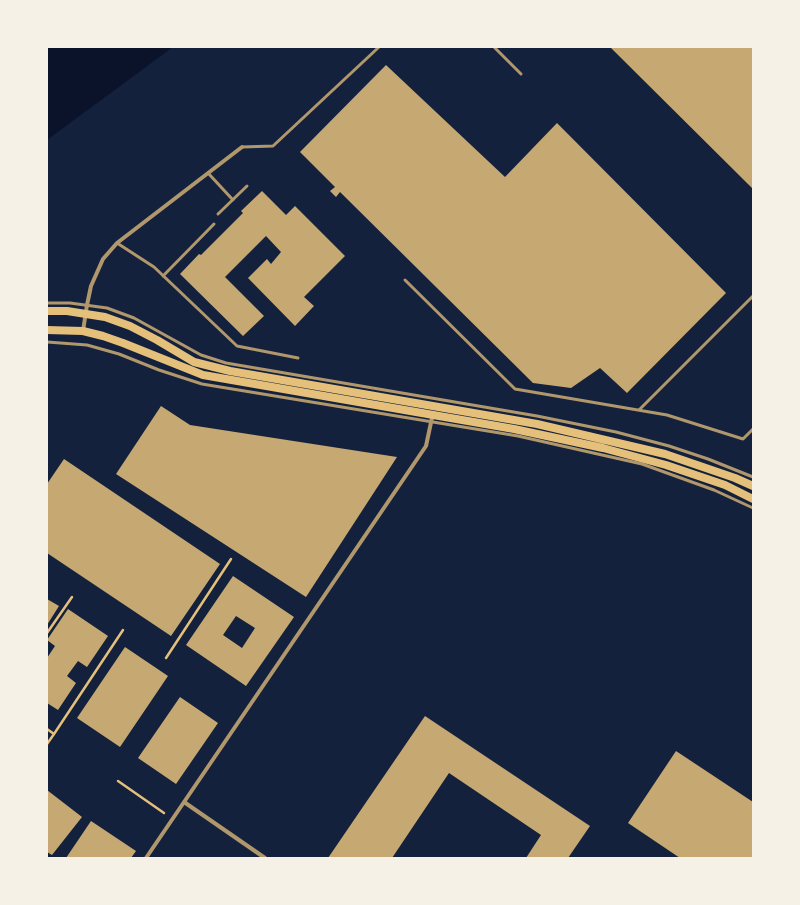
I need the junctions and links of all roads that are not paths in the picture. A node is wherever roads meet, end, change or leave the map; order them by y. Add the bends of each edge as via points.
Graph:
1 (379, 47) edge
2 (494, 47) edge
3 (521, 74) dead end
4 (242, 147) joint
5 (208, 173) junction
6 (247, 186) dead end
7 (233, 200) junction
8 (218, 214) dead end
9 (214, 224) dead end
10 (117, 243) junction
11 (163, 276) junction
12 (405, 280) dead end
13 (753, 296) edge
14 (47, 303) edge
15 (86, 309) junction
16 (47, 312) edge
17 (47, 330) edge
18 (83, 331) junction
19 (47, 342) edge
20 (298, 358) dead end
21 (435, 407) junction
22 (639, 410) junction
23 (432, 418) junction
24 (753, 429) edge
25 (753, 477) edge
26 (753, 486) edge
27 (753, 499) edge
28 (753, 508) edge
29 (184, 802) junction
30 (146, 858) edge
31 (265, 858) edge

1 - 4 lane via 273,146
2 - 3 lane
4 - 5 street
5 - 7 lane
5 - 10 street
6 - 7 lane
7 - 8 lane
9 - 11 lane
10 - 11 lane via 154,267
10 - 15 street via 103,259 91,286
11 - 20 lane via 237,346
12 - 22 lane via 514,389
13 - 22 lane
14 - 15 lane
15 - 16 main road
15 - 18 street
15 - 21 main road via 130,326 194,362 230,371
15 - 25 lane via 107,308 134,318 201,355 226,363 616,432 676,448
17 - 18 main road
18 - 23 main road via 124,343 203,375
19 - 23 lane via 87,345 202,384
21 - 23 street
21 - 26 main road via 537,424 658,452
22 - 24 lane via 667,415 743,438
23 - 27 main road via 514,429 603,448 666,465 725,485
23 - 28 lane via 642,464 714,490
23 - 29 street via 426,446
29 - 30 street
29 - 31 street

